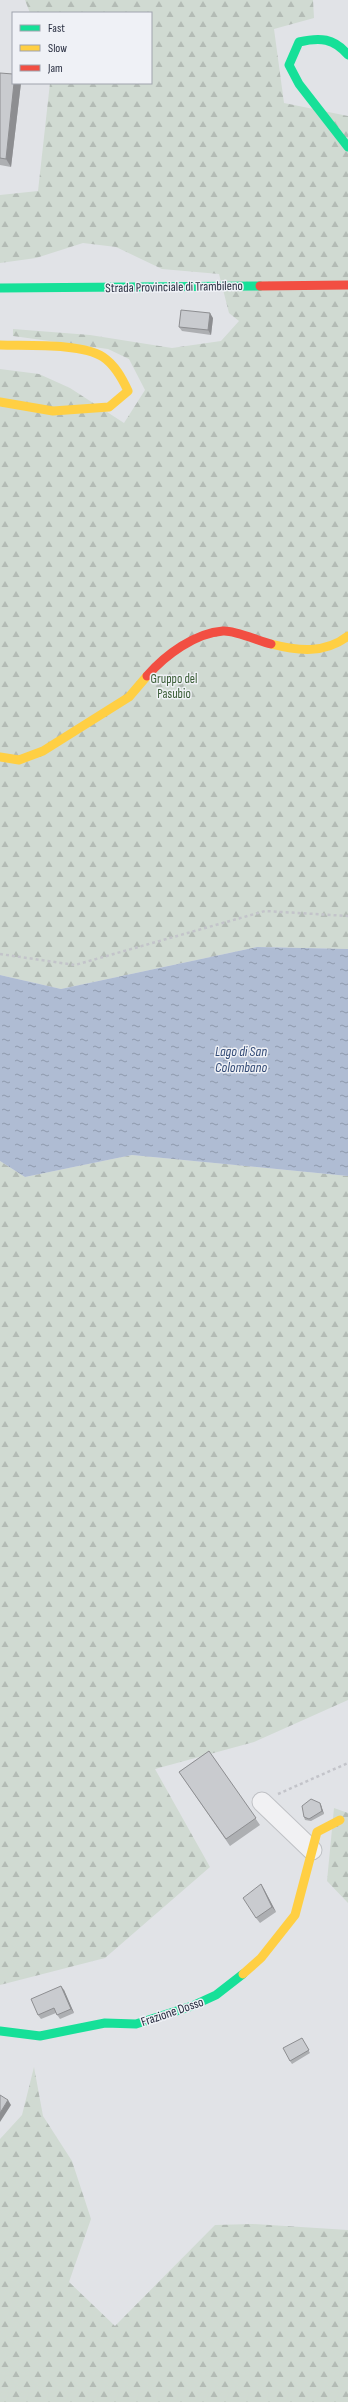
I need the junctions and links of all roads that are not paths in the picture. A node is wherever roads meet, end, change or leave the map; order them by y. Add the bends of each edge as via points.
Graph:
1 (348, 55) edge
2 (348, 147) edge
3 (348, 285) edge
4 (0, 288) edge
5 (0, 345) edge
6 (0, 402) edge
7 (348, 636) edge
8 (0, 757) edge
9 (262, 1802) road end
10 (340, 1820) dead end
11 (312, 1850) junction
12 (0, 2031) edge

1 - 2 street via 340,44 318,36 298,42 289,65 299,84
3 - 4 street, Strada Provinciale di Trambileno
5 - 6 street via 78,350 98,354 121,374 128,392 109,407 53,411
7 - 8 street via 337,646 311,651 273,645 224,631 191,641 161,660 129,697 43,751 19,760
9 - 11 street
10 - 11 street, Frazione Dosso via 317,1832
11 - 12 street, Frazione Dosso via 303,1891 294,1915 261,1958 216,1995 192,2006 136,2024 105,2023 40,2036

